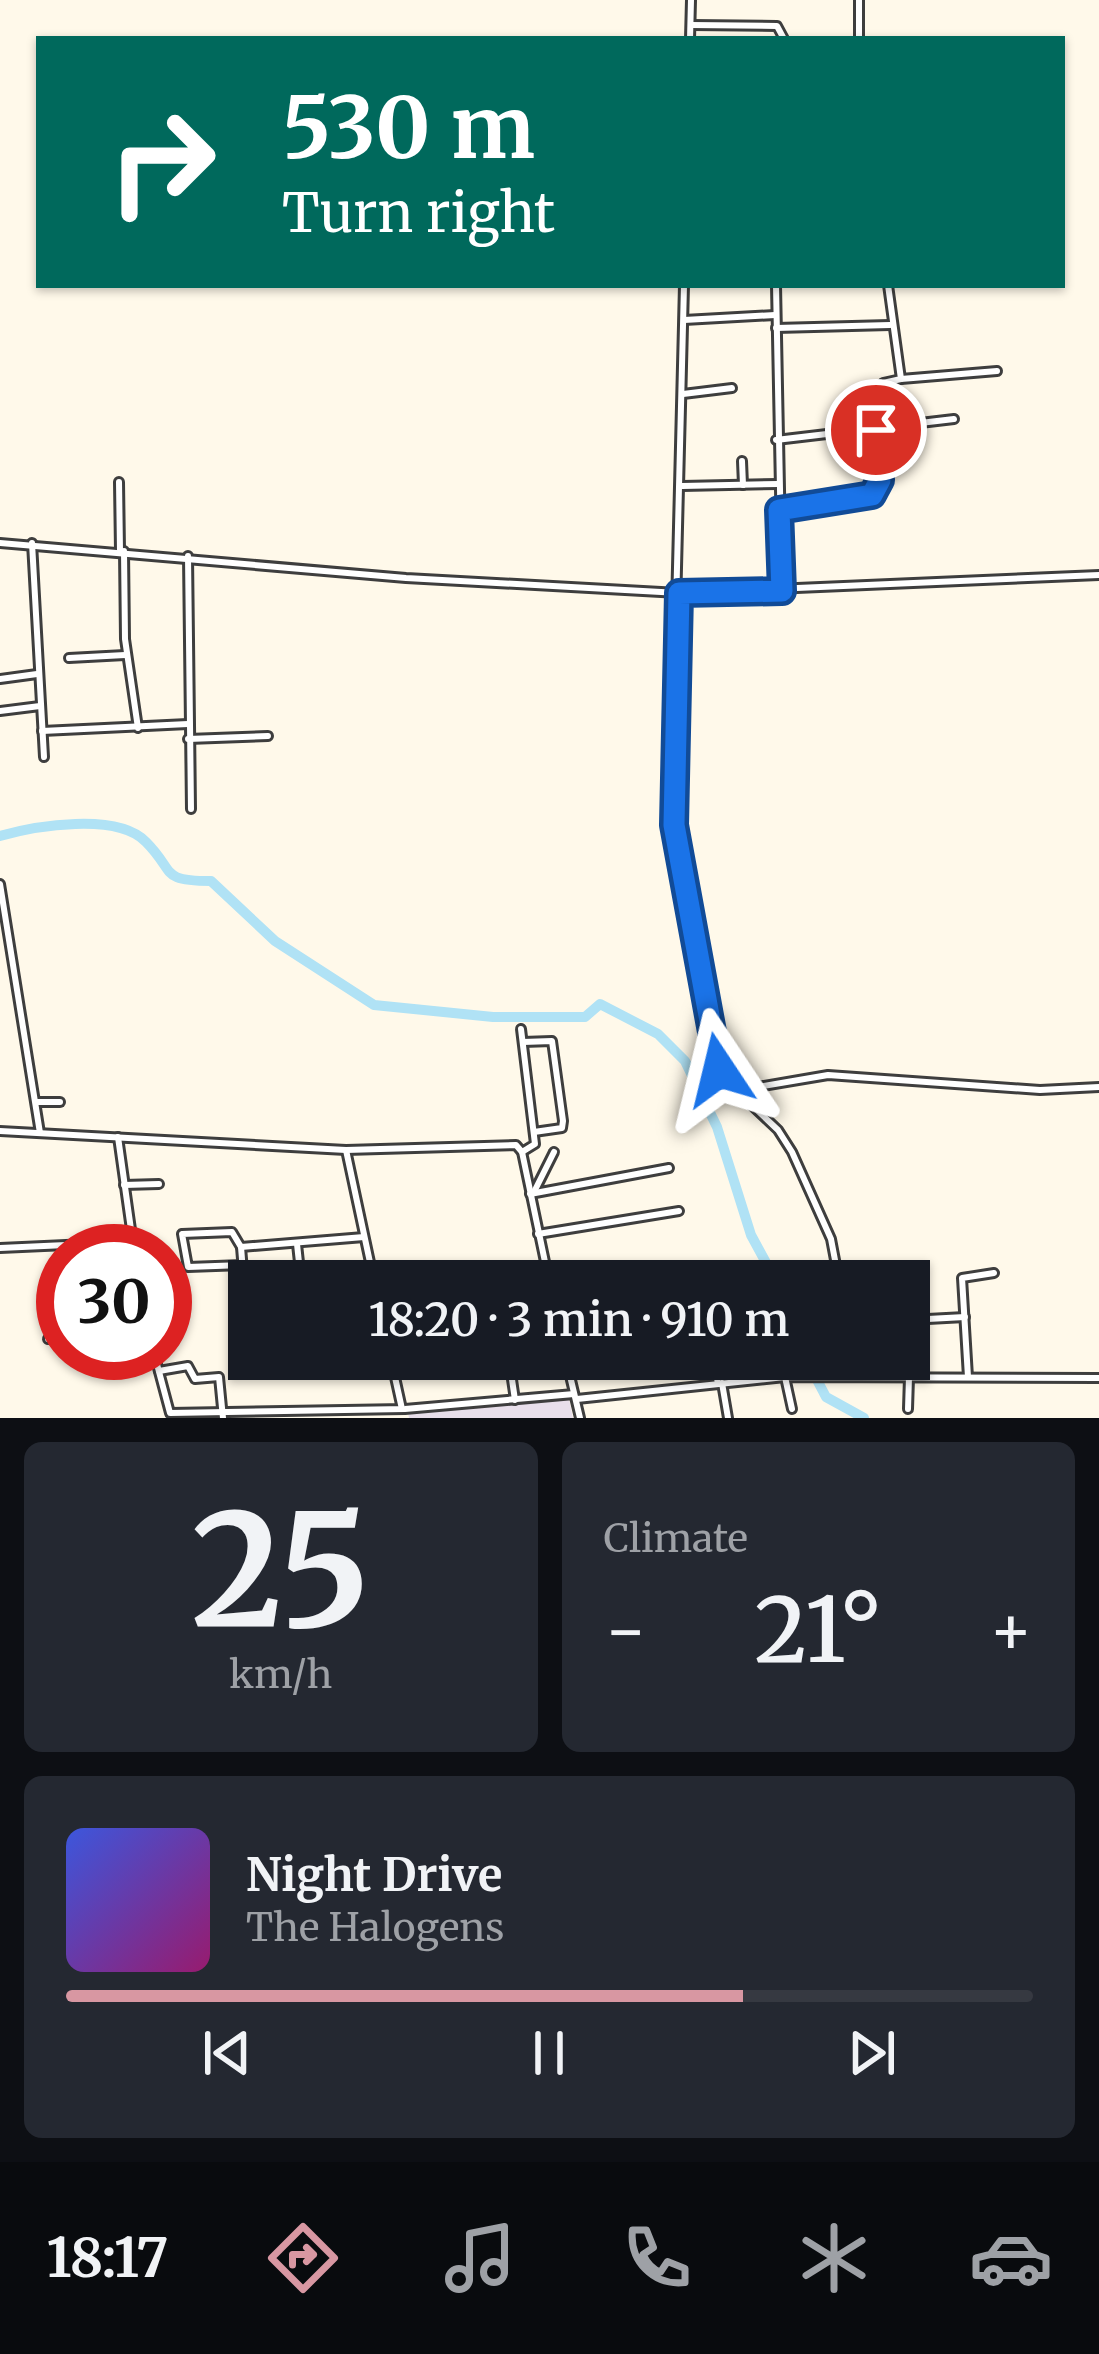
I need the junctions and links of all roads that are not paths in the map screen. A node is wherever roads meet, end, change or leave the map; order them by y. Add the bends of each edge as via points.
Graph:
1 (692, 0) edge
2 (859, 0) edge
3 (691, 25) junction
4 (690, 36) edge
5 (782, 36) edge
6 (859, 36) edge
7 (684, 288) edge
8 (776, 288) edge
9 (888, 288) edge
10 (775, 315) junction
11 (684, 320) junction
12 (890, 325) junction
13 (776, 328) junction
14 (998, 371) dead end
15 (901, 379) junction
16 (732, 388) dead end
17 (683, 394) junction
18 (954, 419) dead end
19 (893, 428) junction
20 (876, 430) junction
21 (776, 440) junction
22 (742, 461) dead end
23 (119, 482) dead end
24 (742, 484) junction
25 (778, 484) junction
26 (682, 486) junction
27 (779, 510) junction
28 (0, 543) edge
29 (32, 543) junction
30 (122, 550) junction
31 (188, 556) junction
32 (1099, 575) edge
33 (782, 591) junction
34 (679, 593) junction
35 (126, 655) junction
36 (69, 658) dead end
37 (37, 674) junction
38 (0, 679) edge
39 (40, 706) junction
40 (0, 711) edge
41 (188, 724) junction
42 (138, 728) junction
43 (42, 731) junction
44 (268, 736) dead end
45 (188, 739) junction
46 (44, 758) dead end
47 (190, 809) dead end
48 (0, 884) edge
49 (521, 1029) dead end
50 (524, 1042) junction
51 (1099, 1088) edge
52 (734, 1091) junction
53 (37, 1102) junction
54 (60, 1102) dead end
55 (0, 1131) edge
56 (40, 1132) junction
57 (534, 1132) junction
58 (118, 1137) junction
59 (346, 1150) junction
60 (522, 1152) junction
61 (554, 1153) dead end
62 (669, 1168) dead end
63 (124, 1184) junction
64 (159, 1184) dead end
65 (532, 1194) junction
66 (679, 1211) dead end
67 (130, 1224) edge
68 (538, 1234) junction
69 (364, 1237) junction
70 (297, 1244) junction
71 (36, 1247) edge
72 (241, 1247) junction
73 (0, 1248) edge
74 (242, 1260) edge
75 (299, 1260) edge
76 (369, 1260) edge
77 (544, 1260) edge
78 (836, 1260) edge
79 (228, 1266) edge
80 (994, 1273) dead end
81 (966, 1317) junction
82 (930, 1319) edge
83 (192, 1373) edge
84 (930, 1377) edge
85 (968, 1377) junction
86 (1099, 1378) edge
87 (160, 1380) edge
88 (396, 1380) edge
89 (512, 1380) edge
90 (572, 1380) edge
91 (719, 1380) edge
92 (752, 1380) edge
93 (786, 1380) edge
94 (909, 1380) edge
95 (720, 1383) junction
96 (576, 1396) junction
97 (515, 1400) junction
98 (792, 1409) dead end
99 (908, 1409) dead end
100 (404, 1412) edge
101 (167, 1415) edge
102 (222, 1415) edge
103 (580, 1418) edge
104 (728, 1418) edge

1 - 3 street
2 - 6 street
3 - 4 street
3 - 5 street via 777,26
7 - 11 street
8 - 10 street
9 - 12 street
10 - 11 street
10 - 13 street
11 - 17 street
12 - 13 street
12 - 15 street
13 - 21 street
14 - 15 street
15 - 19 street via 883,382
16 - 17 street
17 - 26 street
18 - 19 street
19 - 20 street
20 - 21 street
20 - 27 street via 880,480 872,495
21 - 25 street
22 - 24 street
23 - 30 street
24 - 25 street
24 - 26 street
25 - 27 street
26 - 34 street
27 - 33 street
28 - 29 street
29 - 30 street
29 - 37 street
30 - 31 street
30 - 35 street
31 - 34 street
31 - 41 street
32 - 33 street
33 - 34 street
34 - 52 street via 676,839 719,1070
35 - 36 street
35 - 42 street
37 - 38 street
37 - 39 street
39 - 40 street
39 - 43 street
41 - 42 street
41 - 45 street
42 - 43 street
43 - 46 street
44 - 45 street
45 - 47 street
48 - 53 street
49 - 50 street
50 - 57 street
50 - 57 street via 551,1039 563,1121 562,1128
51 - 52 street via 828,1075
52 - 78 street via 792,1152
53 - 54 street
53 - 56 street
55 - 56 street
56 - 58 street
57 - 60 street via 534,1148
58 - 59 street
58 - 63 street
59 - 60 street via 516,1145
59 - 69 street
60 - 65 street
61 - 65 street
62 - 65 street
63 - 64 street
63 - 67 street
65 - 68 street
66 - 68 street
68 - 77 street
69 - 70 street
69 - 76 street
70 - 72 street
70 - 75 street
71 - 73 street
72 - 74 street
72 - 79 street via 232,1232 182,1236 188,1268
80 - 81 street via 962,1278
81 - 82 street
81 - 85 street
83 - 102 street via 219,1377
84 - 85 street
85 - 86 street
87 - 101 street
88 - 100 street
89 - 97 street
90 - 96 street
91 - 95 street
92 - 95 street
93 - 98 street
94 - 99 street
95 - 96 street
95 - 104 street
96 - 97 street
96 - 103 street
97 - 100 street
100 - 102 street
101 - 102 street

